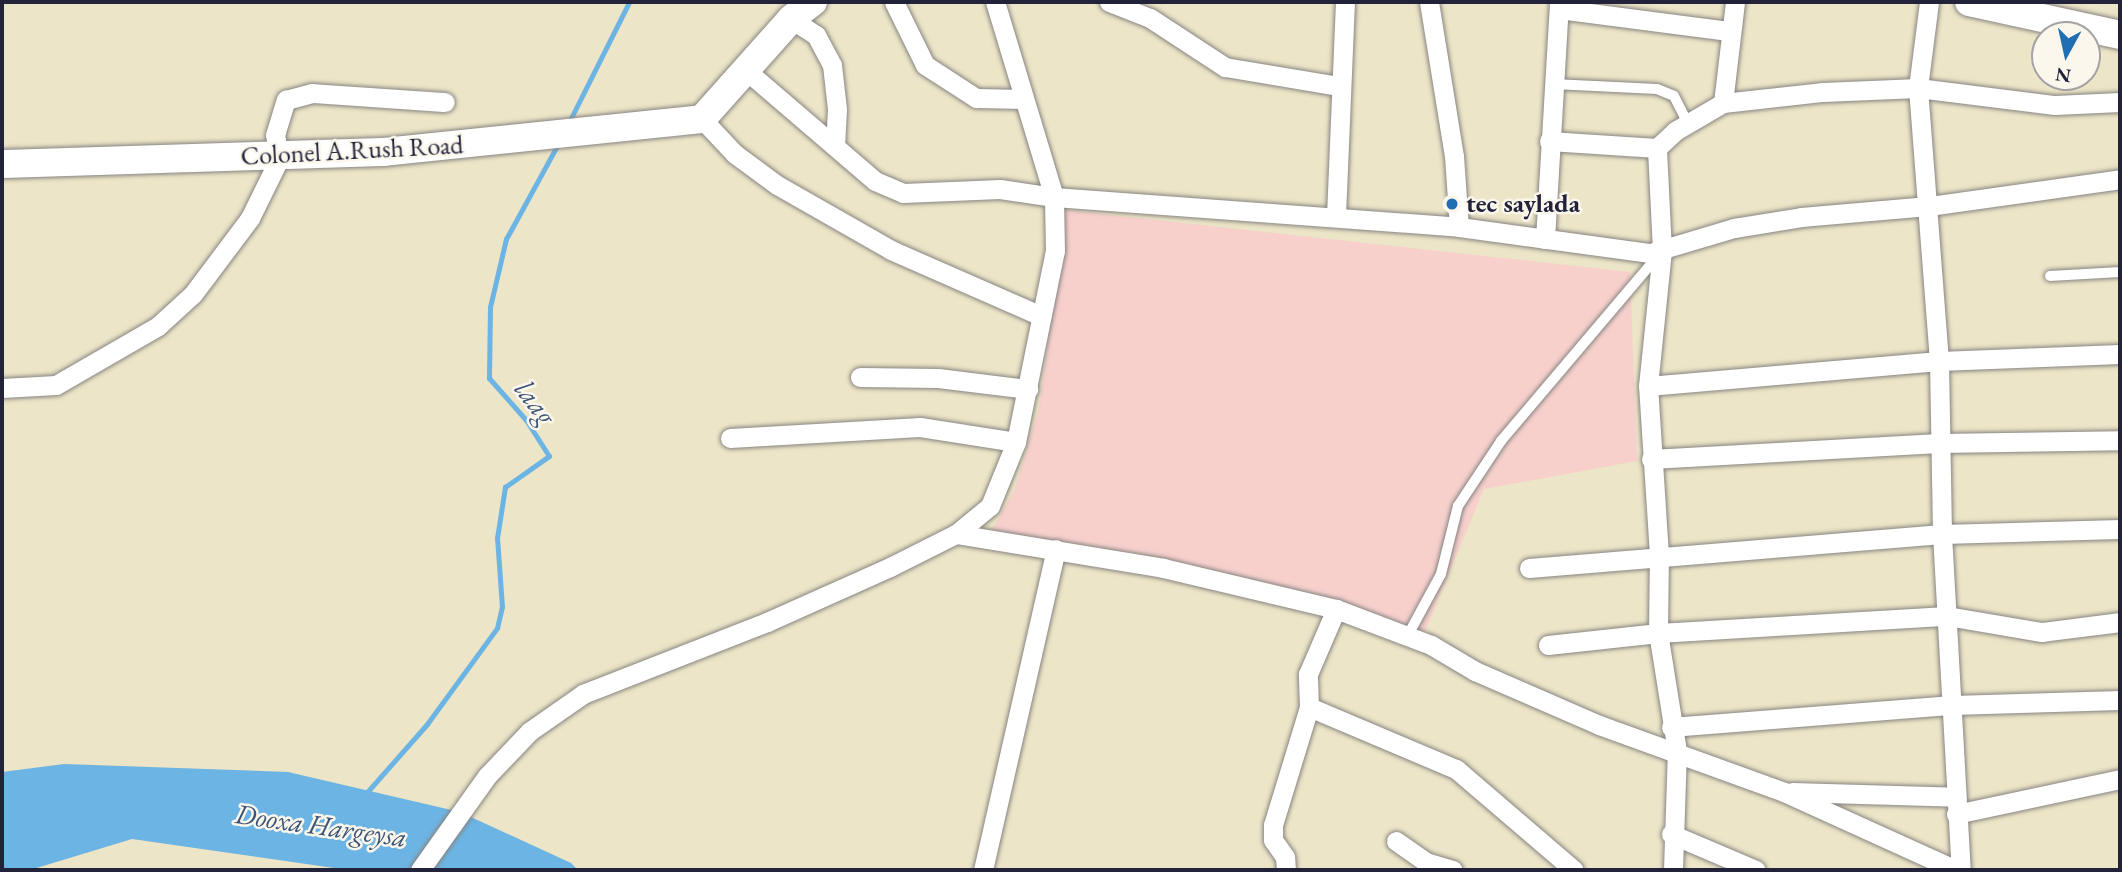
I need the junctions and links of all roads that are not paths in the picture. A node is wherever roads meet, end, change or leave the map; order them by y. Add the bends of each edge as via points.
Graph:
1 (894, 2) edge
2 (995, 2) edge
3 (1109, 2) edge
4 (1345, 2) edge
5 (1429, 2) edge
6 (1735, 2) edge
7 (1930, 2) edge
8 (1969, 2) edge
9 (1559, 5) edge
10 (2028, 9) edge
11 (802, 10) edge
12 (1729, 31) junction
13 (2120, 35) edge
14 (748, 72) junction
15 (1552, 84) junction
16 (1339, 86) junction
17 (1918, 88) junction
18 (1024, 99) junction
19 (445, 102) dead end
20 (2120, 102) edge
21 (1723, 103) junction
22 (702, 119) junction
23 (1688, 123) junction
24 (1549, 141) junction
25 (835, 144) junction
26 (1657, 148) junction
27 (279, 159) junction
28 (2, 164) edge
29 (2120, 179) edge
30 (1054, 197) junction
31 (1929, 206) junction
32 (1336, 216) junction
33 (1459, 227) junction
34 (1545, 239) junction
35 (1662, 251) junction
36 (2120, 272) edge
37 (2050, 276) dead end
38 (1041, 316) junction
39 (2120, 354) edge
40 (1939, 361) junction
41 (860, 377) dead end
42 (1648, 386) junction
43 (2, 388) edge
44 (1028, 389) junction
45 (730, 438) dead end
46 (2120, 440) edge
47 (1016, 442) junction
48 (1939, 443) junction
49 (1651, 459) junction
50 (2120, 529) edge
51 (956, 534) junction
52 (1942, 534) junction
53 (1056, 549) junction
54 (1659, 555) junction
55 (1529, 568) dead end
56 (1336, 609) junction
57 (1947, 616) junction
58 (2120, 622) edge
59 (1658, 633) junction
60 (1408, 635) junction
61 (1548, 645) dead end
62 (2120, 700) edge
63 (1952, 705) junction
64 (1309, 707) junction
65 (1671, 727) junction
66 (1677, 751) junction
67 (2120, 779) edge
68 (1784, 792) junction
69 (1956, 805) junction
70 (1671, 834) junction
71 (1396, 841) dead end
72 (1550, 862) edge
73 (1425, 866) edge
74 (420, 870) edge
75 (983, 870) edge
76 (1286, 870) edge
77 (1453, 870) edge
78 (1574, 870) edge
79 (1673, 870) edge
80 (1756, 870) edge
81 (1958, 870) edge

1 - 18 street via 925,65 976,98
2 - 18 street
3 - 16 street via 1150,18 1225,67 1284,73
4 - 16 street
5 - 33 street via 1454,156
6 - 12 street
7 - 17 street
8 - 10 street
9 - 12 street
9 - 15 street
10 - 13 street
11 - 14 street
11 - 25 street via 832,65
12 - 21 street
14 - 22 street
14 - 25 street
15 - 23 lane via 1657,89 1674,96
15 - 24 street
16 - 32 street
17 - 20 street via 2055,105
17 - 21 street
17 - 31 street
18 - 30 street
19 - 27 street via 312,93 286,100 275,135
21 - 23 street
22 - 27 street, Colonel A.Rush Road
22 - 38 street via 736,154 777,185 891,250
23 - 26 street
24 - 26 street
24 - 34 street
25 - 30 street via 875,181 903,193 1000,189
26 - 35 street
27 - 28 street, Colonel A.Rush Road via 54,159
27 - 43 street via 250,218 192,294 158,326 56,384
29 - 31 street
30 - 32 street
30 - 38 street via 1055,251
31 - 35 street via 1734,228
31 - 40 street
32 - 33 street
33 - 34 street
34 - 35 street
35 - 42 street
35 - 60 lane via 1501,441 1458,506 1441,574
36 - 37 lane
38 - 44 street
39 - 40 street
40 - 42 street
40 - 48 street
41 - 44 street via 939,377
42 - 49 street
44 - 47 street
45 - 47 street via 920,427
46 - 48 street
47 - 51 street via 990,506
48 - 49 street
48 - 52 street
49 - 54 street
50 - 52 street
51 - 53 street
51 - 74 street via 767,622 583,694 530,731 488,776
52 - 54 street
52 - 57 street
53 - 56 street via 1163,568
53 - 75 street
54 - 55 street
54 - 59 street
56 - 60 street
56 - 64 street via 1308,674
57 - 58 street via 2042,632
57 - 59 street
57 - 63 street
59 - 61 street
59 - 65 street
60 - 66 street via 1475,671 1599,725
62 - 63 street
63 - 65 street
63 - 69 street
64 - 72 street via 1456,769 1495,798
64 - 76 street via 1273,825 1273,839 1285,857
65 - 66 street
66 - 68 street
66 - 70 street
67 - 69 street
68 - 69 street
68 - 81 street
69 - 81 street
70 - 79 street
70 - 80 street
71 - 73 street
72 - 78 street
73 - 77 street

